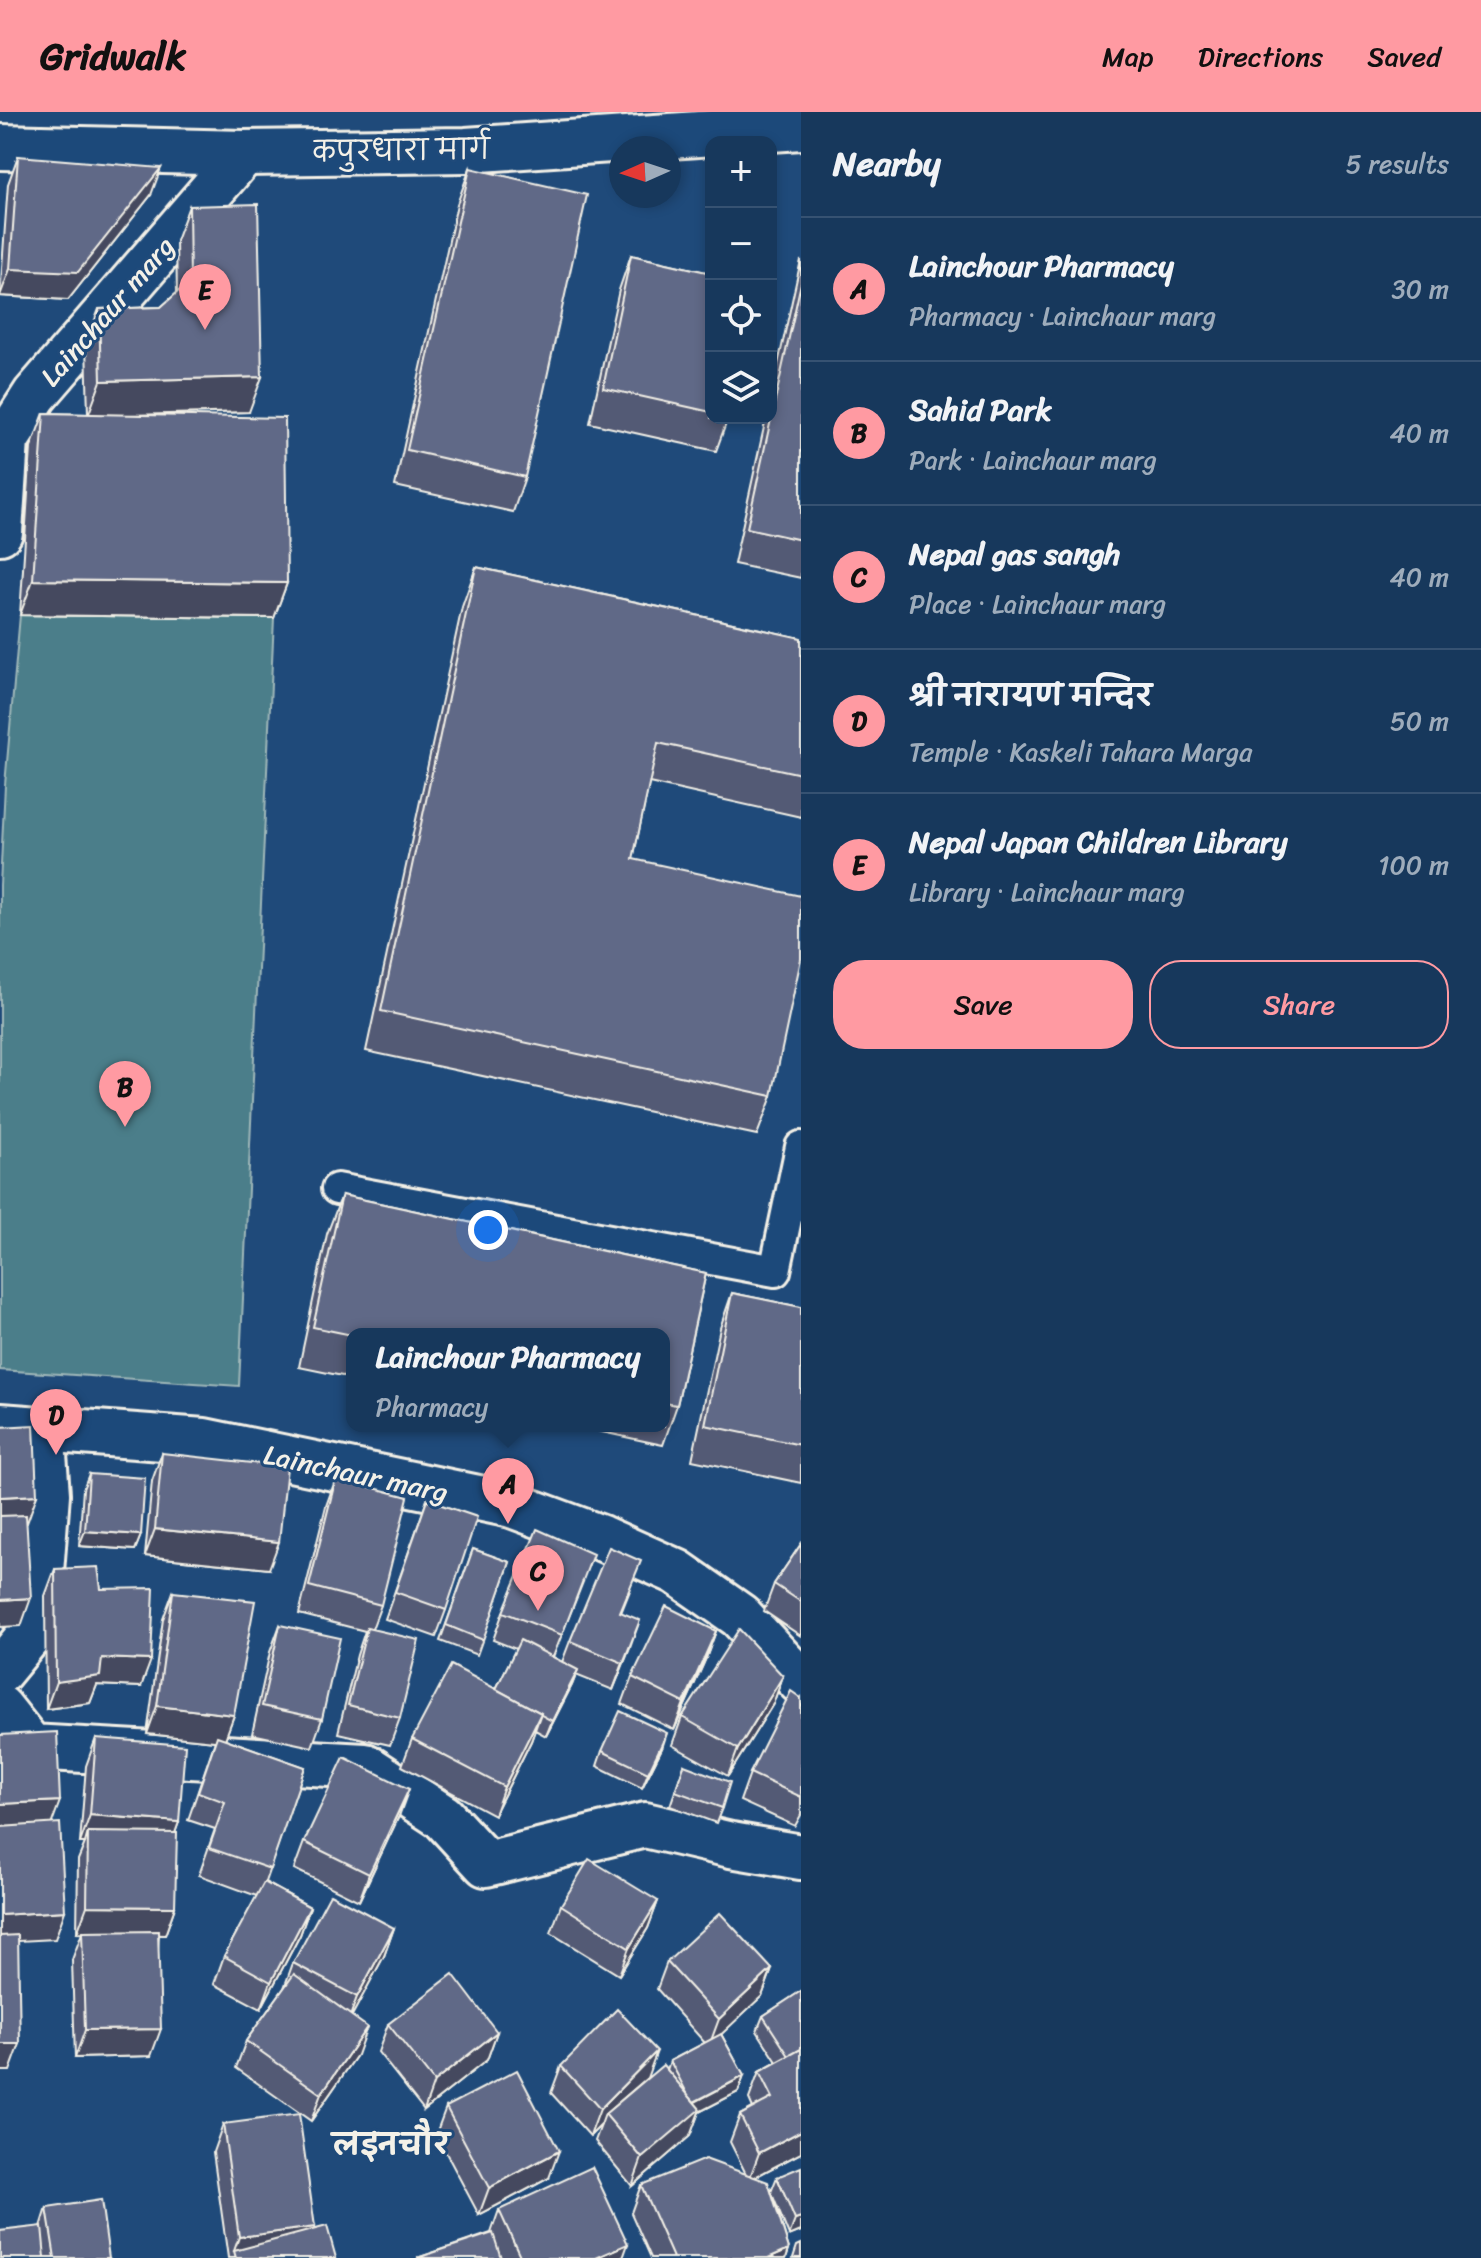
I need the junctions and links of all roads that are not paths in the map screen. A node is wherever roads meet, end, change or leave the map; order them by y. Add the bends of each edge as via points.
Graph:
1 (801, 127) edge
2 (0, 147) edge
3 (244, 153) junction
4 (0, 532) edge
5 (801, 1147) edge
6 (337, 1189) dead end
7 (21, 1427) edge
8 (0, 1671) edge
9 (801, 1682) edge
10 (0, 1708) edge
11 (801, 1857) edge

1 - 3 street, कपुरधारा मार्ग via 466,150
2 - 3 street, कपुरधारा मार्ग
3 - 4 street, Lainchaur marg via 35,395 6,440
5 - 6 lane via 775,1271
7 - 8 street via 47,1494 41,1572 28,1637
7 - 9 street, Lainchaur marg via 204,1441 512,1505 677,1572 740,1616
10 - 11 street via 31,1747 365,1766 443,1817 486,1864 645,1825

